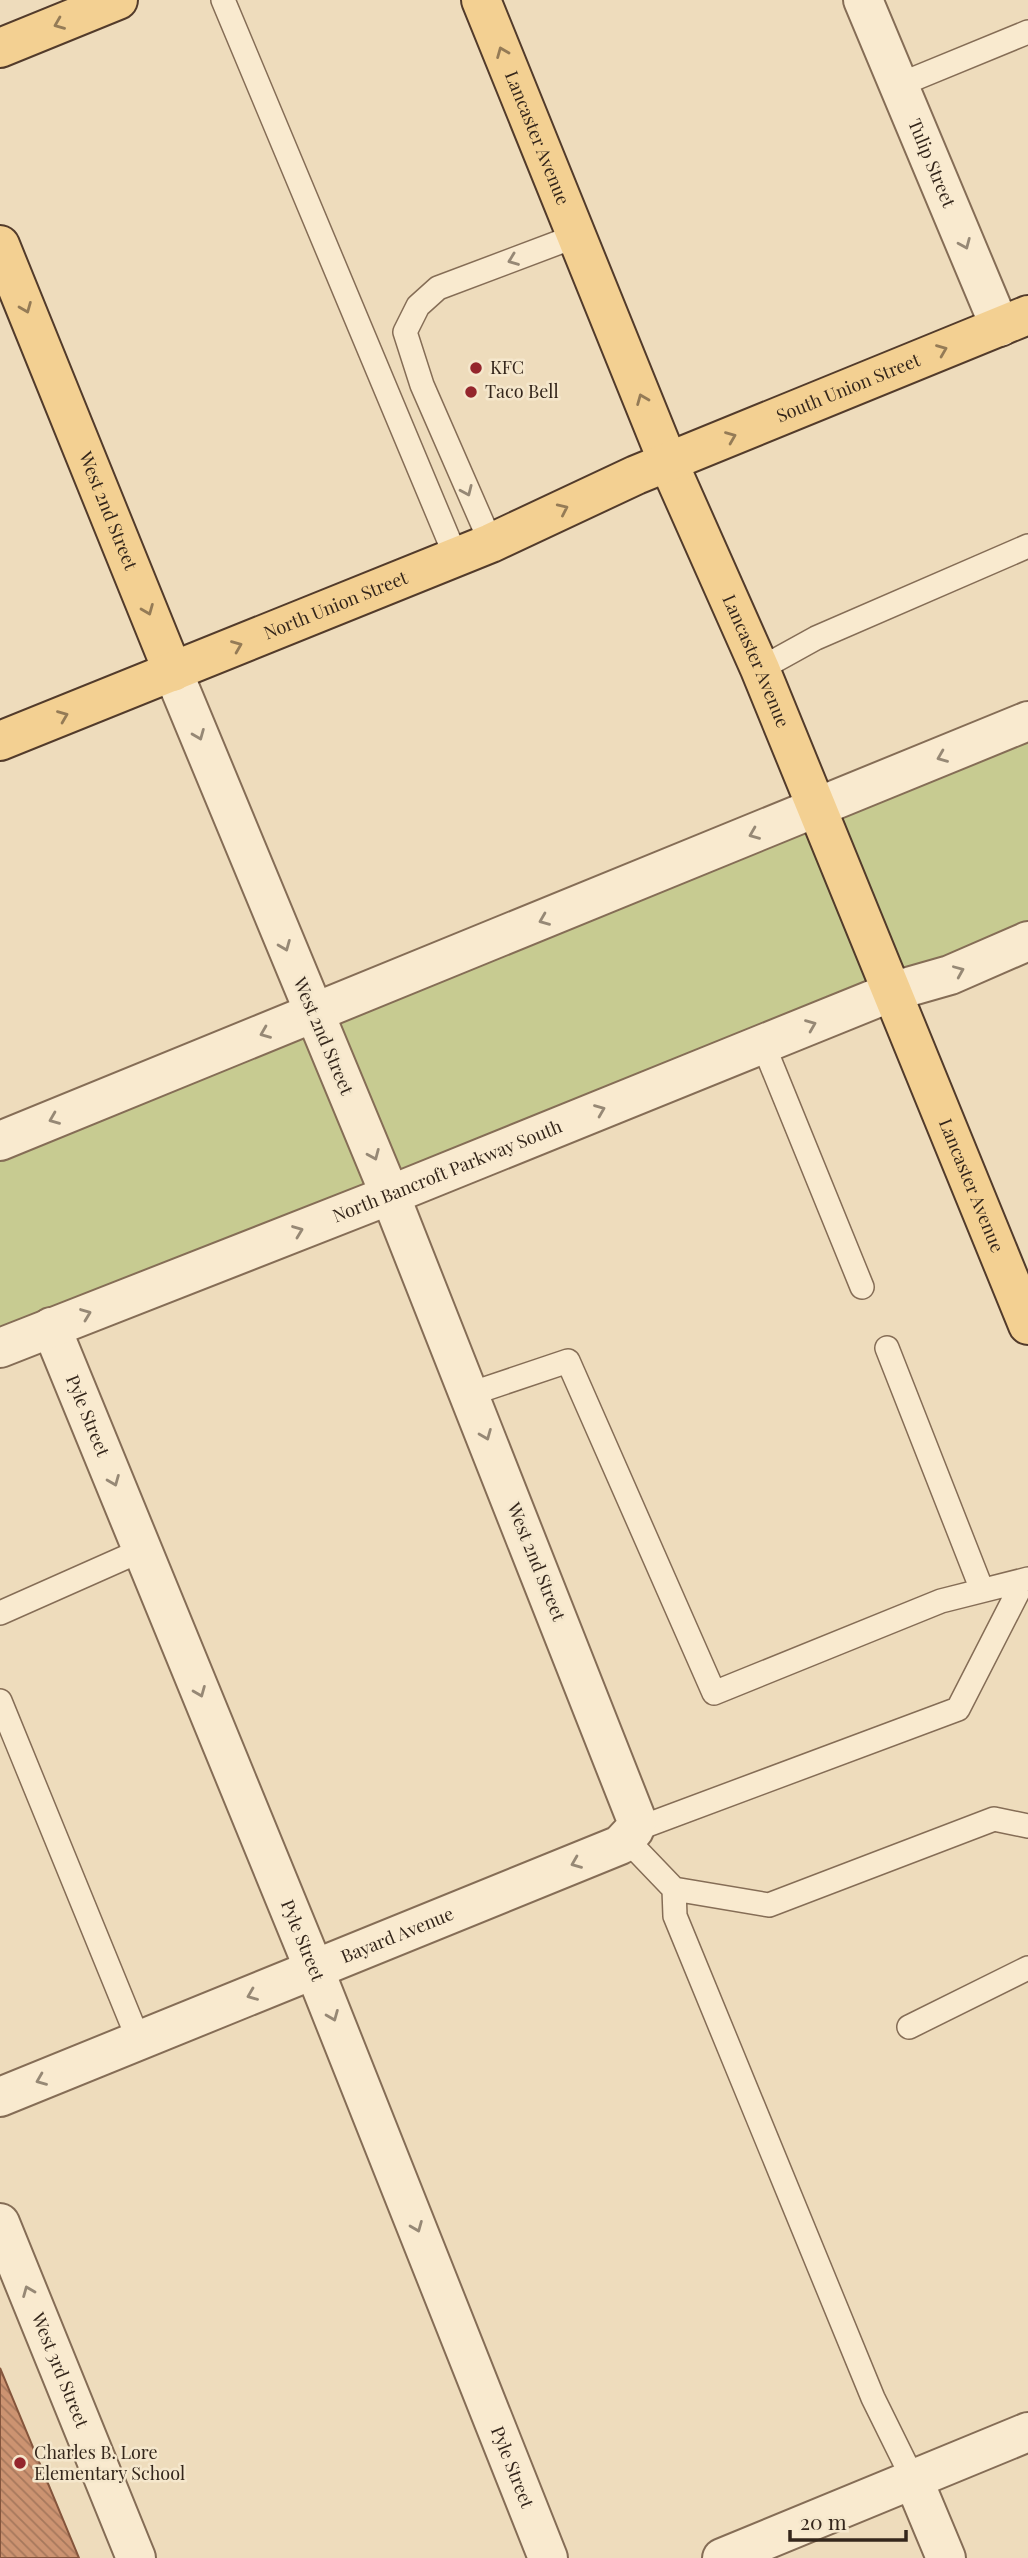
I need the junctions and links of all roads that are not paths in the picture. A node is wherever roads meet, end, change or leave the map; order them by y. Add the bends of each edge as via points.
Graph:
1 (118, 0) edge
2 (223, 0) edge
3 (481, 0) edge
4 (863, 0) edge
5 (1028, 32) edge
6 (0, 48) edge
7 (899, 85) junction
8 (576, 236) junction
9 (0, 245) edge
10 (1014, 321) edge
11 (668, 462) junction
12 (491, 543) junction
13 (1028, 546) edge
14 (456, 557) junction
15 (760, 669) junction
16 (173, 672) junction
17 (1028, 721) edge
18 (988, 738) junction
19 (0, 741) edge
20 (1028, 755) edge
21 (818, 808) junction
22 (1028, 941) edge
23 (894, 991) junction
24 (313, 1013) junction
25 (763, 1044) junction
26 (0, 1141) edge
27 (390, 1195) junction
28 (862, 1287) dead end
29 (1028, 1325) edge
30 (51, 1327) junction
31 (0, 1348) edge
32 (887, 1348) dead end
33 (470, 1394) junction
34 (142, 1550) junction
35 (1026, 1579) edge
36 (982, 1590) junction
37 (0, 1613) edge
38 (0, 1701) edge
39 (1028, 1826) edge
40 (631, 1835) junction
41 (674, 1889) junction
42 (1028, 1968) edge
43 (314, 1969) junction
44 (909, 2026) dead end
45 (139, 2041) junction
46 (0, 2097) edge
47 (0, 2222) edge
48 (1028, 2432) edge
49 (913, 2479) junction
50 (136, 2558) edge
51 (548, 2558) edge
52 (722, 2558) edge
53 (946, 2558) edge

1 -> 6 main road
2 - 14 lane
8 -> 3 main road, Lancaster Avenue
4 - 7 street, Tulip Street
5 - 7 lane
7 -> 10 street, Tulip Street
11 -> 8 main road, Lancaster Avenue
8 -> 12 lane via 438,288 418,306 405,332 422,385
9 -> 16 main road, West 2nd Street
11 -> 10 main road, South Union Street
12 -> 11 main road, North Union Street
11 - 15 main road, Lancaster Avenue
12 - 14 main road, North Union Street
13 - 15 lane via 816,638
16 -> 14 main road, North Union Street
15 - 21 main road, Lancaster Avenue
19 -> 16 main road, North Union Street
16 -> 24 street, West 2nd Street
17 - 18 street
18 - 20 street
18 -> 21 street
21 - 23 main road, Lancaster Avenue
21 -> 24 street
23 -> 22 street, North Bancroft Parkway South via 950,975
25 -> 23 street, North Bancroft Parkway South
23 - 29 main road, Lancaster Avenue
24 -> 26 street
24 -> 27 street, West 2nd Street
27 -> 25 street, North Bancroft Parkway South
25 - 28 lane
30 -> 27 street, North Bancroft Parkway South
27 - 33 street, West 2nd Street
30 - 31 street, North Bancroft Parkway South
30 -> 34 street, Pyle Street
32 - 36 lane
33 - 36 lane via 568,1361 714,1693 941,1601
33 -> 40 street, West 2nd Street via 635,1809 637,1821
34 - 37 lane
34 -> 43 street, Pyle Street
35 - 36 lane
35 - 40 lane via 958,1709
38 - 45 lane
39 - 41 lane via 994,1819 769,1905
40 - 41 lane
40 -> 43 street, Bayard Avenue
41 - 49 lane via 675,1916 873,2398
42 - 44 lane
43 -> 45 street, Bayard Avenue
43 -> 51 street, Pyle Street
45 -> 46 street, Bayard Avenue
50 -> 47 street, West 3rd Street
48 - 49 street
49 - 52 street
49 - 53 street

